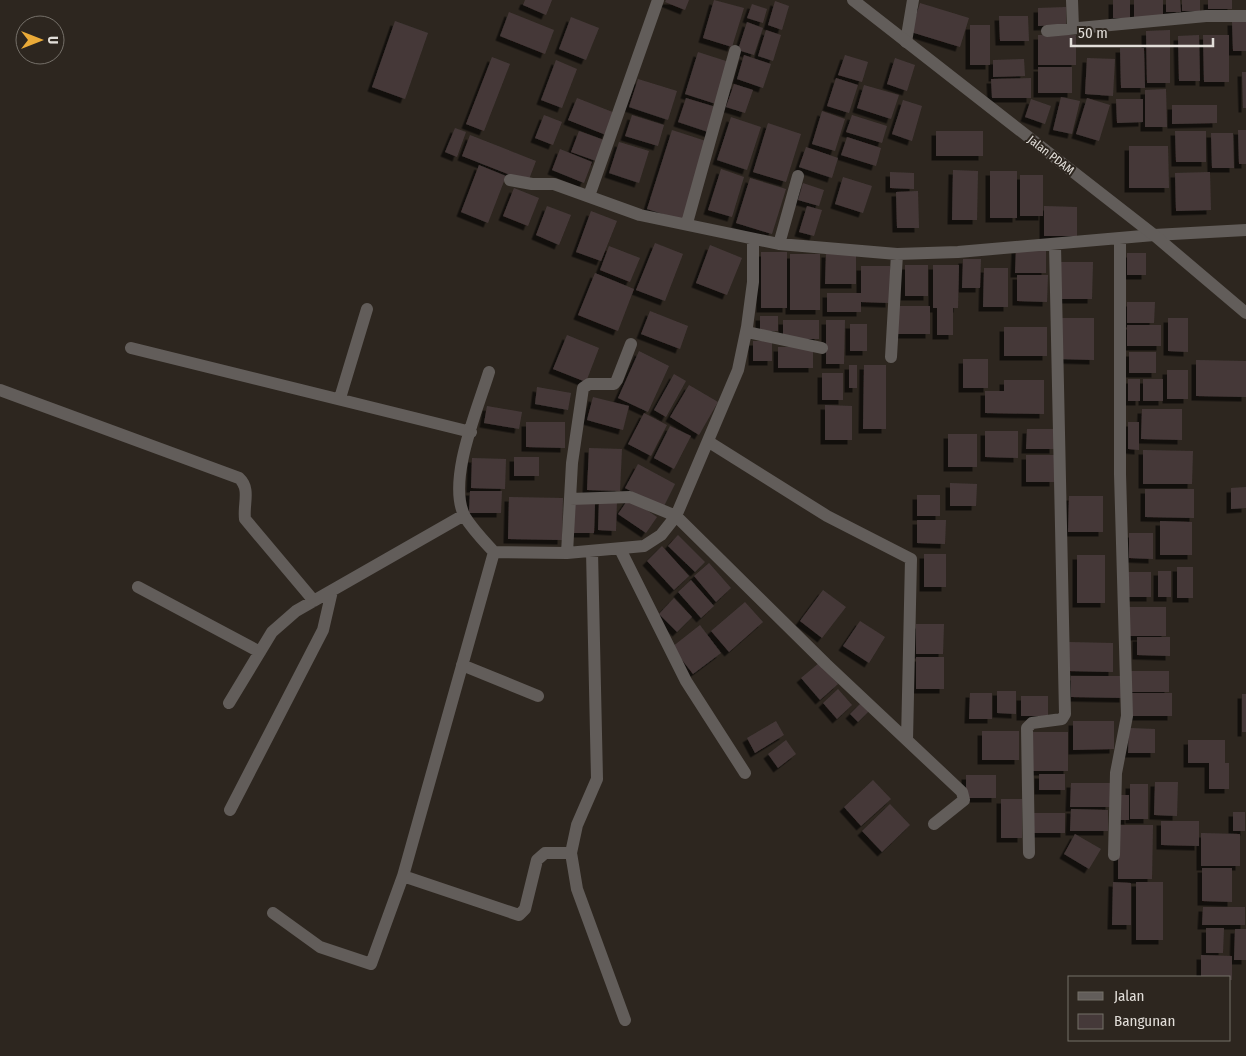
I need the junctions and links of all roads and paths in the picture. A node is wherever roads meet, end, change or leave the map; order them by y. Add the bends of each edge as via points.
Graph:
1 (658, 0) edge
2 (853, 0) edge
3 (913, 0) edge
4 (1072, 0) edge
5 (1246, 16) edge
6 (1074, 28) junction
7 (1047, 30) dead end
8 (906, 42) junction
9 (736, 51) dead end
10 (798, 176) dead end
11 (510, 180) dead end
12 (589, 196) junction
13 (687, 223) junction
14 (1246, 230) edge
15 (1154, 235) junction
16 (1120, 238) junction
17 (753, 239) junction
18 (779, 244) junction
19 (1056, 245) junction
20 (896, 254) junction
21 (367, 309) dead end
22 (1246, 313) edge
23 (746, 332) junction
24 (631, 344) dead end
25 (131, 348) dead end
26 (822, 348) dead end
27 (890, 357) dead end
28 (489, 372) dead end
29 (0, 390) edge
30 (340, 398) junction
31 (471, 432) junction
32 (709, 442) junction
33 (570, 499) junction
34 (464, 515) junction
35 (676, 516) junction
36 (620, 550) junction
37 (592, 551) junction
38 (494, 552) junction
39 (567, 553) junction
40 (138, 587) dead end
41 (332, 591) junction
42 (314, 601) junction
43 (260, 652) junction
44 (462, 665) junction
45 (538, 696) dead end
46 (229, 703) dead end
47 (907, 740) junction
48 (745, 773) dead end
49 (230, 810) dead end
50 (934, 824) dead end
51 (571, 853) junction
52 (1029, 854) dead end
53 (1114, 855) dead end
54 (403, 876) junction
55 (273, 913) dead end
56 (625, 1020) dead end

1 - 12 street
2 - 8 street, Jalan PDAM
3 - 8 street
4 - 6 street
5 - 6 street via 1206,16
6 - 7 street
8 - 15 street, Jalan PDAM
9 - 13 street
10 - 18 street
11 - 12 street via 554,184
12 - 13 street via 640,215
13 - 17 street
14 - 15 street
15 - 16 street
15 - 22 street, Jalan PDAM
16 - 19 street
16 - 53 street via 1120,474 1128,716 1116,773
17 - 18 street
17 - 23 street via 753,282
18 - 20 street
19 - 20 street
19 - 52 street via 1065,714 1062,719 1032,723 1027,728
20 - 27 street
21 - 30 street
23 - 26 street
23 - 32 street via 738,370
24 - 33 street via 614,384 590,384 583,388
25 - 30 street
28 - 31 street
29 - 42 street via 239,478 244,482 246,492 245,519
30 - 31 street
31 - 34 street via 460,468 459,487
32 - 35 street
32 - 47 street via 827,516 911,559
33 - 35 street via 630,497
33 - 39 street
34 - 38 street
34 - 41 street
35 - 36 street via 661,535 644,546
35 - 47 street
36 - 37 street
36 - 48 street via 686,681
37 - 39 street
37 - 51 street via 597,779 576,825
38 - 39 street
38 - 44 street
40 - 43 street
41 - 42 street
41 - 49 street via 323,630
42 - 43 street via 296,611 272,632
43 - 46 street
44 - 45 street
44 - 54 street
47 - 50 street via 964,795 964,800
51 - 54 street via 545,854 537,860 525,909 519,915
51 - 56 street via 576,889
54 - 55 street via 371,964 320,947

